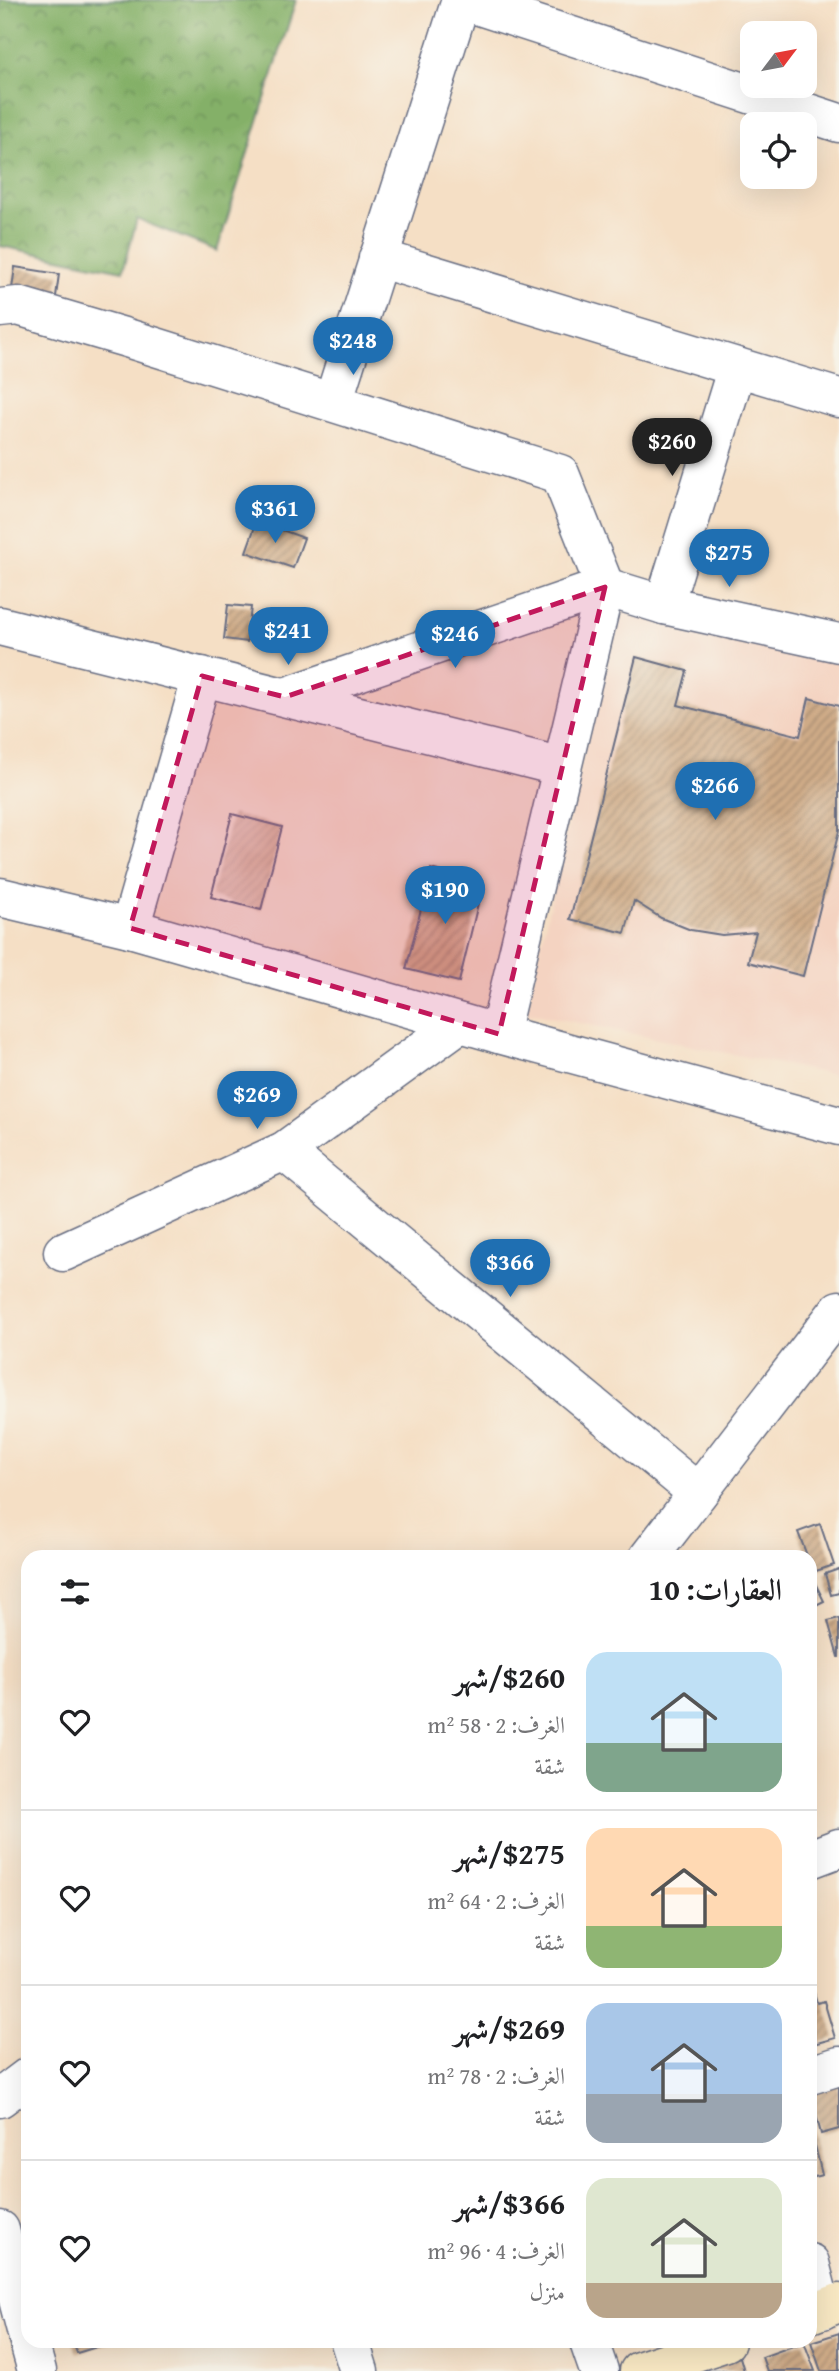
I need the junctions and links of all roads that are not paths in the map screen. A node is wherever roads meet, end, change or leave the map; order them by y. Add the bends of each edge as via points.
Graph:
1 (839, 123) edge
2 (378, 258) junction
3 (0, 308) edge
4 (737, 367) junction
5 (839, 398) edge
6 (332, 402) junction
7 (605, 587) junction
8 (664, 605) junction
9 (0, 626) edge
10 (839, 643) edge
11 (202, 676) junction
12 (285, 697) junction
13 (562, 767) junction
14 (0, 897) edge
15 (130, 928) junction
16 (460, 1023) junction
17 (499, 1034) junction
18 (839, 1126) edge
19 (284, 1151) junction
20 (63, 1252) dead end
21 (839, 1310) edge
22 (698, 1493) junction
23 (654, 1550) edge
24 (839, 1848) edge
25 (817, 1856) edge
26 (839, 2066) edge
27 (817, 2074) edge
28 (21, 2082) edge
29 (0, 2098) edge
30 (0, 2230) edge
31 (817, 2286) edge
32 (824, 2309) edge
33 (21, 2312) edge
34 (30, 2348) edge
35 (352, 2348) edge
36 (591, 2348) edge
37 (713, 2348) edge
38 (678, 2365) edge
39 (37, 2371) edge
40 (359, 2371) edge
41 (599, 2371) edge
42 (639, 2371) edge

1 - 2 street via 461,0
2 - 4 street
2 - 6 street
3 - 6 street via 18,306
4 - 5 street
4 - 8 street
6 - 7 street via 560,474
7 - 8 street
7 - 12 street
7 - 13 street
8 - 10 street
9 - 11 street
11 - 12 street
11 - 15 street
12 - 13 street
13 - 17 street
14 - 15 street
15 - 16 street
16 - 17 street
16 - 19 street
17 - 18 street
19 - 20 street
19 - 22 street
21 - 22 street
22 - 23 street
24 - 25 street
26 - 27 street
28 - 29 street
30 - 33 street
31 - 32 street
34 - 39 street
35 - 40 street
36 - 41 street
37 - 38 main road
38 - 42 main road

